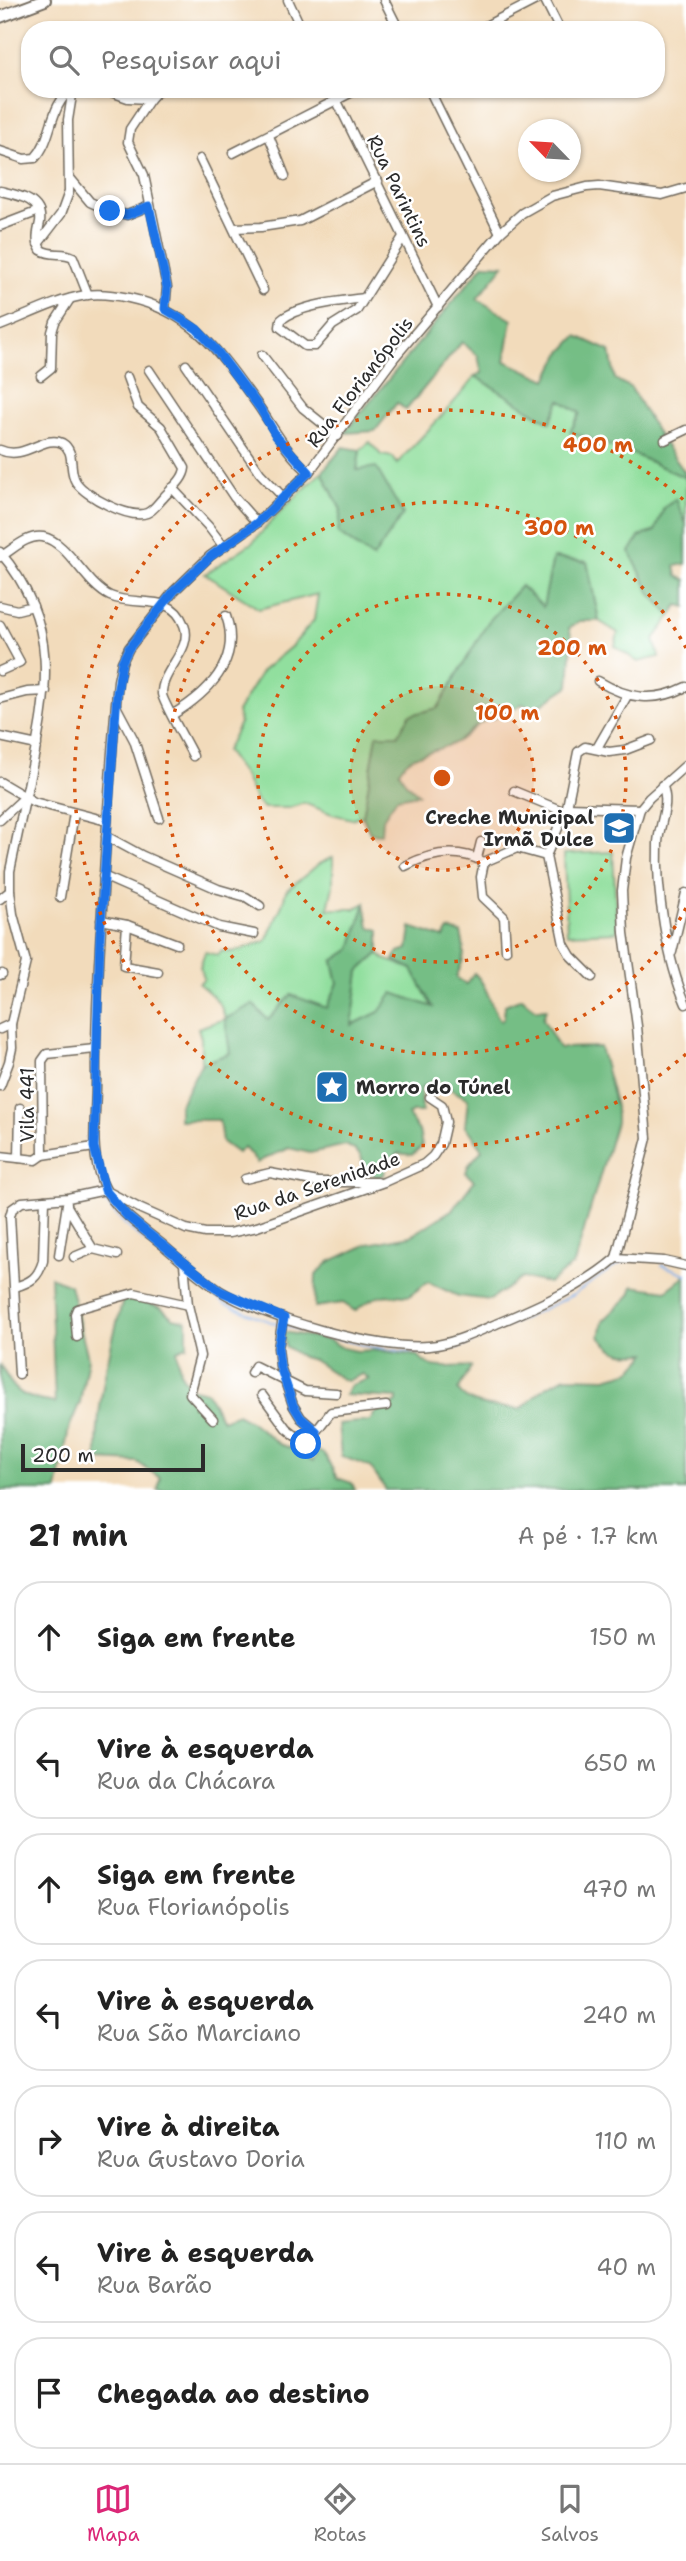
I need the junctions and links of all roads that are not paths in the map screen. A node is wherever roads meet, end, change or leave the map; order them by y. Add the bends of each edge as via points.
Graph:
1 (45, 0) edge
2 (288, 0) edge
3 (384, 0) edge
4 (537, 0) edge
5 (545, 0) edge
6 (0, 17) edge
7 (298, 21) edge
8 (394, 21) edge
9 (496, 21) edge
10 (556, 21) edge
11 (62, 98) edge
12 (72, 98) edge
13 (128, 98) edge
14 (340, 98) edge
15 (433, 98) edge
16 (150, 99) joint
17 (336, 100) junction
18 (269, 136) junction
19 (0, 151) edge
20 (233, 153) dead end
21 (200, 159) dead end
22 (285, 176) dead end
23 (70, 178) junction
24 (377, 181) junction
25 (686, 188) edge
26 (0, 191) edge
27 (149, 206) junction
28 (39, 211) junction
29 (0, 226) edge
30 (235, 228) junction
31 (500, 233) junction
32 (403, 237) junction
33 (38, 244) junction
34 (263, 290) dead end
35 (88, 295) junction
36 (364, 298) junction
37 (70, 299) junction
38 (438, 307) junction
39 (165, 309) junction
40 (0, 326) edge
41 (262, 355) dead end
42 (186, 365) dead end
43 (149, 370) dead end
44 (41, 376) dead end
45 (127, 377) dead end
46 (686, 430) edge
47 (338, 436) junction
48 (665, 440) dead end
49 (0, 450) edge
50 (309, 472) junction
51 (172, 488) junction
52 (284, 498) junction
53 (257, 523) junction
54 (225, 547) junction
55 (1, 555) edge
56 (165, 603) junction
57 (0, 606) edge
58 (33, 606) junction
59 (226, 616) dead end
60 (0, 625) edge
61 (2, 636) edge
62 (0, 671) edge
63 (598, 681) dead end
64 (686, 687) edge
65 (46, 691) junction
66 (627, 696) junction
67 (0, 699) edge
68 (117, 708) junction
69 (172, 715) junction
70 (0, 737) edge
71 (651, 740) dead end
72 (37, 745) junction
73 (597, 748) junction
74 (193, 755) dead end
75 (686, 765) edge
76 (0, 782) edge
77 (662, 785) junction
78 (514, 791) dead end
79 (25, 797) junction
80 (566, 809) junction
81 (640, 809) junction
82 (74, 813) junction
83 (159, 818) dead end
84 (0, 820) edge
85 (107, 821) junction
86 (106, 836) junction
87 (481, 842) dead end
88 (546, 856) junction
89 (480, 860) junction
90 (405, 866) dead end
91 (103, 876) junction
92 (10, 891) junction
93 (686, 893) edge
94 (60, 897) dead end
95 (0, 899) edge
96 (260, 906) dead end
97 (101, 920) junction
98 (127, 925) junction
99 (254, 934) dead end
100 (177, 944) dead end
101 (506, 950) dead end
102 (671, 958) junction
103 (158, 972) dead end
104 (592, 977) dead end
105 (686, 1004) edge
106 (11, 1024) junction
107 (0, 1029) edge
108 (95, 1049) junction
109 (0, 1086) edge
110 (430, 1097) dead end
111 (20, 1108) dead end
112 (94, 1147) junction
113 (43, 1155) junction
114 (0, 1156) edge
115 (19, 1158) junction
116 (245, 1179) dead end
117 (384, 1182) junction
118 (105, 1190) junction
119 (45, 1200) junction
120 (68, 1202) junction
121 (93, 1249) junction
122 (59, 1255) dead end
123 (117, 1255) dead end
124 (74, 1257) dead end
125 (616, 1258) junction
126 (184, 1264) junction
127 (686, 1266) edge
128 (15, 1287) junction
129 (188, 1306) junction
130 (284, 1318) junction
131 (77, 1337) dead end
132 (251, 1373) dead end
133 (19, 1374) dead end
134 (286, 1381) junction
135 (336, 1393) dead end
136 (262, 1395) dead end
137 (386, 1406) dead end
138 (213, 1419) dead end
139 (316, 1431) junction

1 - 6 main road
2 - 7 street
3 - 8 street
4 - 9 street
5 - 10 street
11 - 19 street via 38,155 24,159
12 - 23 street
13 - 16 street
14 - 17 street
15 - 31 street
16 - 27 street via 128,134 144,175
17 - 18 street
17 - 24 street, Rua Parintins
18 - 20 street
18 - 22 street
21 - 30 street
23 - 27 street via 90,202 110,211 127,215
23 - 33 street via 66,204
24 - 30 street via 300,221
24 - 32 street, Rua Parintins
25 - 31 street, Rua Florianópolis via 662,195 599,186 568,190 536,203
26 - 28 street via 29,199
27 - 39 street via 167,287
28 - 29 street
28 - 33 street
30 - 34 street
31 - 38 street, Rua Florianópolis
32 - 36 street
32 - 38 street, Rua Parintins
33 - 35 street via 46,253 73,257
35 - 37 street
35 - 39 street via 117,295
36 - 36 street via 286,316 280,327 305,346 315,346 333,325 357,310
37 - 40 street
37 - 44 street via 52,332 51,368
38 - 47 street, Rua Florianópolis via 394,358
39 - 50 street via 197,329 217,351 276,436
41 - 47 street via 303,408
42 - 52 street via 260,473
43 - 53 street via 229,491
45 - 51 street via 138,407 158,422 185,468
46 - 48 street
47 - 50 street, Rua Florianópolis
49 - 51 street via 15,454 51,442 64,444 77,485 131,514 152,510
50 - 52 street, Rua Florianópolis
51 - 54 street
52 - 53 street, Rua Florianópolis
53 - 54 street, Rua Florianópolis
54 - 56 street, Rua Florianópolis via 197,567
55 - 56 street via 32,538 46,538 111,596
55 - 58 street via 15,570
56 - 68 street, Rua Florianópolis via 122,662
56 - 69 street via 186,630 162,692
57 - 58 street via 17,610
58 - 65 street via 44,645
59 - 69 street via 231,639 220,673
60 - 61 street
61 - 62 street via 15,650 19,664
63 - 66 street
64 - 66 street via 664,694
65 - 67 street
65 - 72 street
66 - 73 street
68 - 83 street via 134,740
68 - 85 street, Rua Florianópolis
69 - 74 street
70 - 72 street
71 - 73 street via 625,750
72 - 79 street
73 - 80 street via 584,747 578,752
75 - 77 street
76 - 79 street
77 - 81 street
77 - 102 street via 666,800 658,845
78 - 80 street
79 - 82 street
79 - 84 street
79 - 92 street
80 - 81 street
80 - 88 street
81 - 125 street via 622,891 647,1138
82 - 85 street
82 - 94 street
85 - 86 street, Rua Florianópolis
86 - 91 street, Rua Florianópolis
86 - 96 street
87 - 89 street
88 - 89 street via 517,848
88 - 104 street via 564,944
89 - 90 street via 434,854
89 - 101 street via 483,897 504,916
91 - 97 street, Rua Florianópolis
91 - 99 street via 219,927
92 - 95 street
92 - 106 street via 26,962
93 - 102 street
97 - 98 street
97 - 108 street, Rua Florianópolis
98 - 100 street
98 - 103 street via 125,967
102 - 105 street
106 - 107 street
106 - 109 street via 12,1048
108 - 112 street, Rua Florianópolis
108 - 113 street, Vila 441 via 43,1057
110 - 117 street, Rua da Serenidade via 444,1111 441,1144 424,1164
111 - 115 street
112 - 113 street, Vila 441
112 - 118 street, Rua Florianópolis
113 - 115 street via 36,1160
114 - 115 street
116 - 117 street via 270,1173 318,1182
117 - 118 street, Rua da Serenidade via 229,1233 186,1228
118 - 120 street
118 - 126 street via 128,1217
119 - 120 street
119 - 128 street via 41,1269 31,1282
119 - 128 street via 22,1202 12,1209
120 - 121 street
120 - 122 street
121 - 123 street
121 - 124 street
125 - 127 street
125 - 130 street via 574,1287 525,1311 463,1338 430,1346 370,1341
126 - 129 street
126 - 130 street via 220,1291
128 - 133 street
129 - 131 street via 127,1294 77,1309
129 - 138 street via 200,1356 190,1394
130 - 134 street via 278,1356
132 - 134 street via 255,1366
134 - 135 street via 305,1391
134 - 139 street via 296,1412
136 - 139 street via 286,1428 304,1443 309,1443
137 - 139 street via 334,1410

